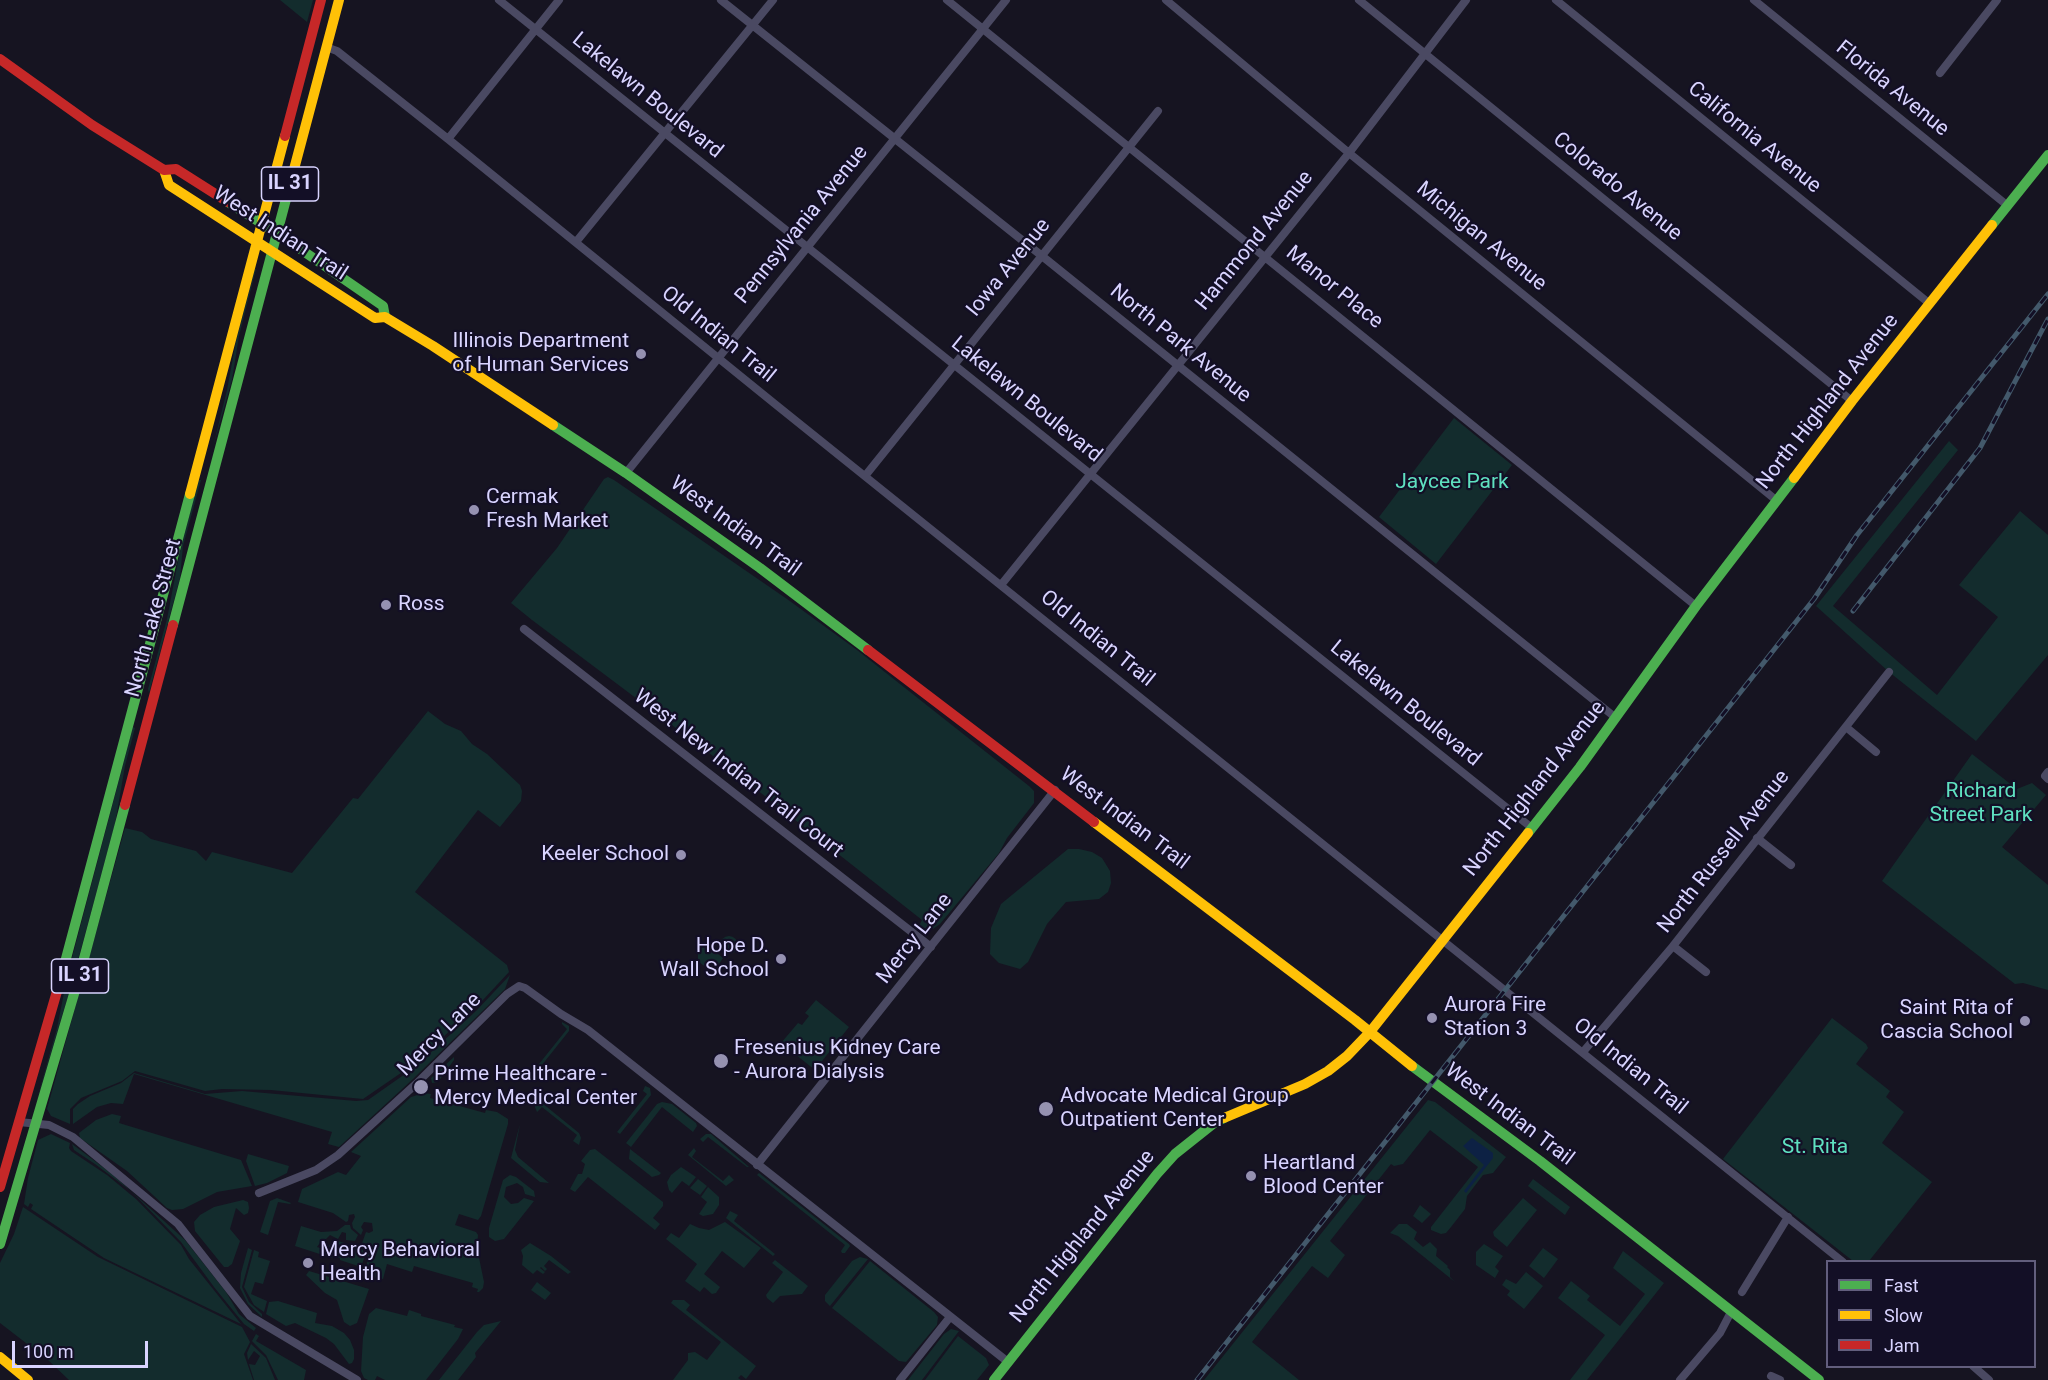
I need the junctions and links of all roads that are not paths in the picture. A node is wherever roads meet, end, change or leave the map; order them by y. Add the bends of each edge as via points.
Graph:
1 (321, 0) edge
2 (339, 0) edge
3 (499, 0) edge
4 (559, 0) edge
5 (721, 0) edge
6 (773, 0) edge
7 (947, 0) edge
8 (1006, 0) edge
9 (1166, 0) edge
10 (1359, 0) edge
11 (1466, 0) edge
12 (1556, 0) edge
13 (1754, 0) edge
14 (1997, 0) edge
15 (752, 25) junction
16 (535, 29) junction
17 (983, 30) junction
18 (326, 48) junction
19 (1425, 53) junction
20 (0, 59) edge
21 (1940, 73) dead end
22 (1158, 111) dead end
23 (664, 133) junction
24 (448, 138) junction
25 (895, 138) junction
26 (1129, 148) junction
27 (1349, 153) junction
28 (2048, 155) edge
29 (164, 170) junction
30 (2008, 206) junction
31 (261, 223) junction
32 (277, 233) junction
33 (256, 242) junction
34 (576, 242) junction
35 (806, 248) junction
36 (272, 252) junction
37 (1042, 256) junction
38 (1266, 256) junction
39 (1930, 304) junction
40 (385, 317) junction
41 (718, 357) junction
42 (1178, 365) junction
43 (954, 366) junction
44 (1852, 401) junction
45 (626, 473) junction
46 (1090, 475) junction
47 (865, 476) junction
48 (1776, 500) junction
49 (1001, 585) junction
50 (1696, 606) junction
51 (524, 629) dead end
52 (1889, 672) dead end
53 (1616, 718) junction
54 (1846, 727) junction
55 (1876, 752) dead end
56 (1054, 790) junction
57 (1532, 828) junction
58 (1757, 838) junction
59 (1791, 865) dead end
60 (1442, 939) junction
61 (1673, 946) junction
62 (931, 947) junction
63 (1706, 972) dead end
64 (1370, 1032) junction
65 (1583, 1052) junction
66 (19, 1122) junction
67 (37, 1124) junction
68 (758, 1165) junction
69 (0, 1187) edge
70 (259, 1193) dead end
71 (1788, 1217) junction
72 (0, 1244) edge
73 (1841, 1260) edge
74 (1742, 1292) dead end
75 (1731, 1312) junction
76 (950, 1317) junction
77 (0, 1357) edge
78 (1008, 1362) junction
79 (1975, 1368) edge
80 (1771, 1376) dead end
81 (28, 1380) edge
82 (357, 1380) edge
83 (900, 1380) edge
84 (994, 1380) edge
85 (1680, 1380) edge
86 (1780, 1380) edge
87 (1819, 1380) edge
88 (1989, 1380) edge

1 - 31 main road, North Lake Street
2 - 18 main road, North Lake Street / IL 31
3 - 16 street, Lakelawn Boulevard
4 - 16 street
5 - 15 street, North Park Avenue
6 - 15 street
7 - 17 street, Manor Place
8 - 17 street, Pennsylvania Avenue
9 - 27 street, Michigan Avenue
10 - 19 street, Colorado Avenue
11 - 19 street, Hammond Avenue
12 - 39 street, California Avenue
13 - 30 street, Florida Avenue
14 - 21 street
15 - 23 street
15 - 25 street, North Park Avenue
16 - 23 street, Lakelawn Boulevard
16 - 24 street
17 - 25 street, Pennsylvania Avenue
17 - 26 street, Manor Place
18 - 24 street, Old Indian Trail via 337,51
18 - 32 main road, North Lake Street / IL 31
19 - 27 street, Hammond Avenue
19 - 44 street, Colorado Avenue
20 - 29 main road, West Indian Trail via 92,125
22 - 26 street, Iowa Avenue
23 - 34 street
23 - 35 street, Lakelawn Boulevard
24 - 34 street, Old Indian Trail
25 - 35 street, Pennsylvania Avenue
25 - 37 street, North Park Avenue
26 - 37 street, Iowa Avenue
26 - 38 street, Manor Place
27 - 38 street, Hammond Avenue
27 - 48 street, Michigan Avenue
28 - 30 main road, North Highland Avenue
29 - 31 main road, West Indian Trail via 176,169
29 - 33 main road, West Indian Trail via 170,185
30 - 39 main road, North Highland Avenue
31 - 32 main road, West Indian Trail
31 - 33 main road, North Lake Street
32 - 36 main road, North Lake Street / IL 31
32 - 40 main road, West Indian Trail via 383,306
33 - 36 main road, West Indian Trail
33 - 66 main road, North Lake Street via 76,924
34 - 41 street, Old Indian Trail
35 - 41 street, Pennsylvania Avenue
35 - 43 street, Lakelawn Boulevard
36 - 40 main road, West Indian Trail via 375,318
36 - 67 main road, North Lake Street / IL 31
37 - 42 street, North Park Avenue
37 - 43 street, Iowa Avenue
38 - 42 street, Hammond Avenue
38 - 50 street, Manor Place
39 - 44 main road, North Highland Avenue
40 - 45 main road, West Indian Trail
41 - 45 street, Pennsylvania Avenue
41 - 47 street, Old Indian Trail
42 - 46 street, Hammond Avenue
42 - 53 street, North Park Avenue
43 - 46 street, Lakelawn Boulevard
43 - 47 street, Iowa Avenue
44 - 48 main road, North Highland Avenue
45 - 56 main road, West Indian Trail via 760,568
46 - 49 street, Hammond Avenue
46 - 57 street, Lakelawn Boulevard
47 - 49 street, Old Indian Trail
48 - 50 main road, North Highland Avenue
49 - 60 street, Old Indian Trail
50 - 53 main road, North Highland Avenue
51 - 62 street, West New Indian Trail Court
52 - 54 street, North Russell Avenue
53 - 57 main road, North Highland Avenue
54 - 55 street
54 - 58 street, North Russell Avenue
56 - 62 street, Mercy Lane
56 - 64 main road, West Indian Trail
57 - 60 main road, North Highland Avenue
58 - 59 street
58 - 61 street, North Russell Avenue
60 - 64 main road, North Highland Avenue
60 - 65 street, Old Indian Trail
61 - 63 street
61 - 65 street, North Russell Avenue
62 - 68 street, Mercy Lane
64 - 75 main road, West Indian Trail
64 - 78 main road, North Highland Avenue via 1328,1071 1214,1123 1182,1148
65 - 71 street, Old Indian Trail
66 - 67 street
66 - 69 main road, North Lake Street
67 - 72 main road, North Lake Street / IL 31
67 - 82 street via 67,1133 178,1224 250,1316
68 - 70 street, Mercy Lane via 588,1030 519,986 338,1155 316,1170
68 - 76 street, Mercy Lane
71 - 73 street, Old Indian Trail
71 - 74 street
75 - 85 street via 1720,1333
75 - 87 main road, West Indian Trail
76 - 78 street, Mercy Lane
76 - 83 street
77 - 81 main road
78 - 84 main road, North Highland Avenue
79 - 88 street
80 - 86 street

